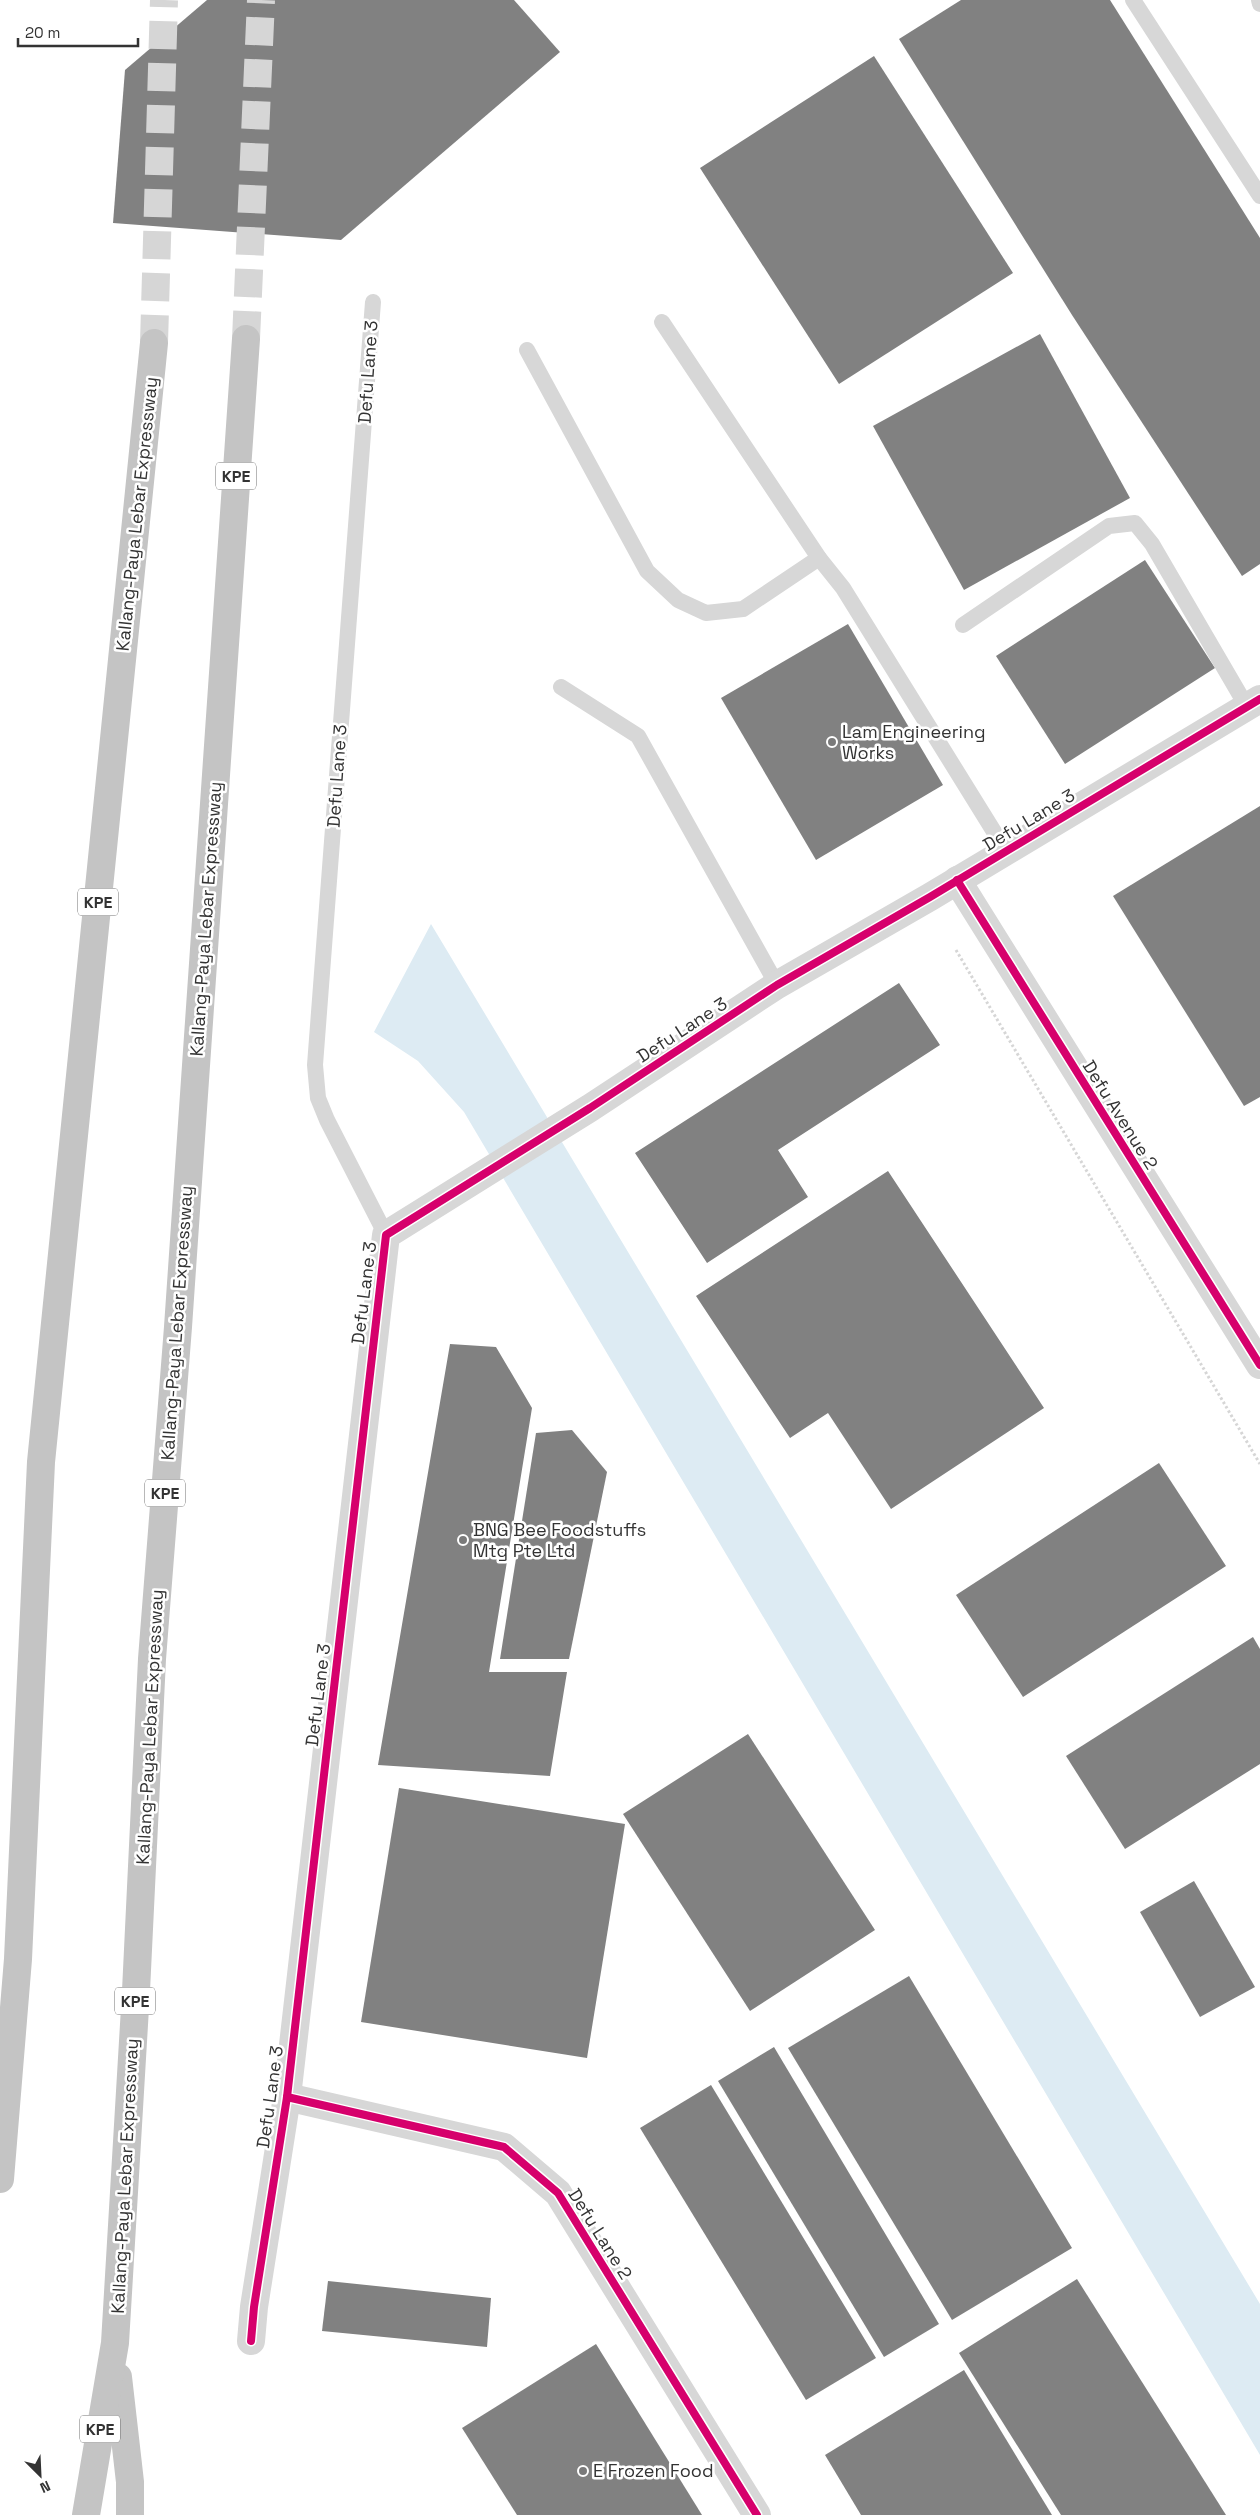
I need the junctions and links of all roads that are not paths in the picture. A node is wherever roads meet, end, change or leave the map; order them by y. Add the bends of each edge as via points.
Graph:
1 (1133, 0) edge
2 (1259, 0) edge
3 (1260, 4) edge
4 (1260, 196) edge
5 (373, 302) dead end
6 (662, 322) dead end
7 (246, 339) tunnel mouth
8 (154, 343) tunnel mouth
9 (527, 350) dead end
10 (819, 558) junction
11 (963, 625) dead end
12 (561, 687) dead end
13 (1254, 703) edge
14 (1006, 851) junction
15 (957, 880) junction
16 (777, 985) junction
17 (386, 1235) junction
18 (1260, 1365) edge
19 (287, 2097) junction
20 (0, 2179) edge
21 (251, 2341) dead end
22 (115, 2343) junction
23 (86, 2515) edge
24 (130, 2515) edge
25 (757, 2515) edge

1 - 4 lane
2 - 3 lane
5 - 17 lane, Defu Lane 3 via 315,1065 318,1098
6 - 10 lane
7 - 22 highway, Kallang-Paya Lebar Expressway / KPE via 179,1317 152,1658
8 - 20 highway, Kallang-Paya Lebar Expressway / KPE via 41,1462 18,1959
9 - 10 lane via 647,571 678,600 706,613 743,609
10 - 14 lane via 843,588
11 - 13 lane via 1109,526 1135,523 1152,544
12 - 16 lane via 638,736
13 - 14 street, Defu Lane 3
14 - 15 street, Defu Lane 3
15 - 16 street, Defu Lane 3
15 - 18 street, Defu Avenue 2
16 - 17 street, Defu Lane 3 via 590,1108
17 - 19 street, Defu Lane 3
19 - 21 street, Defu Lane 3
19 - 25 street, Defu Lane 2 via 504,2147 558,2193
22 - 23 highway, Kallang-Paya Lebar Expressway / KPE
22 - 24 highway via 130,2482

